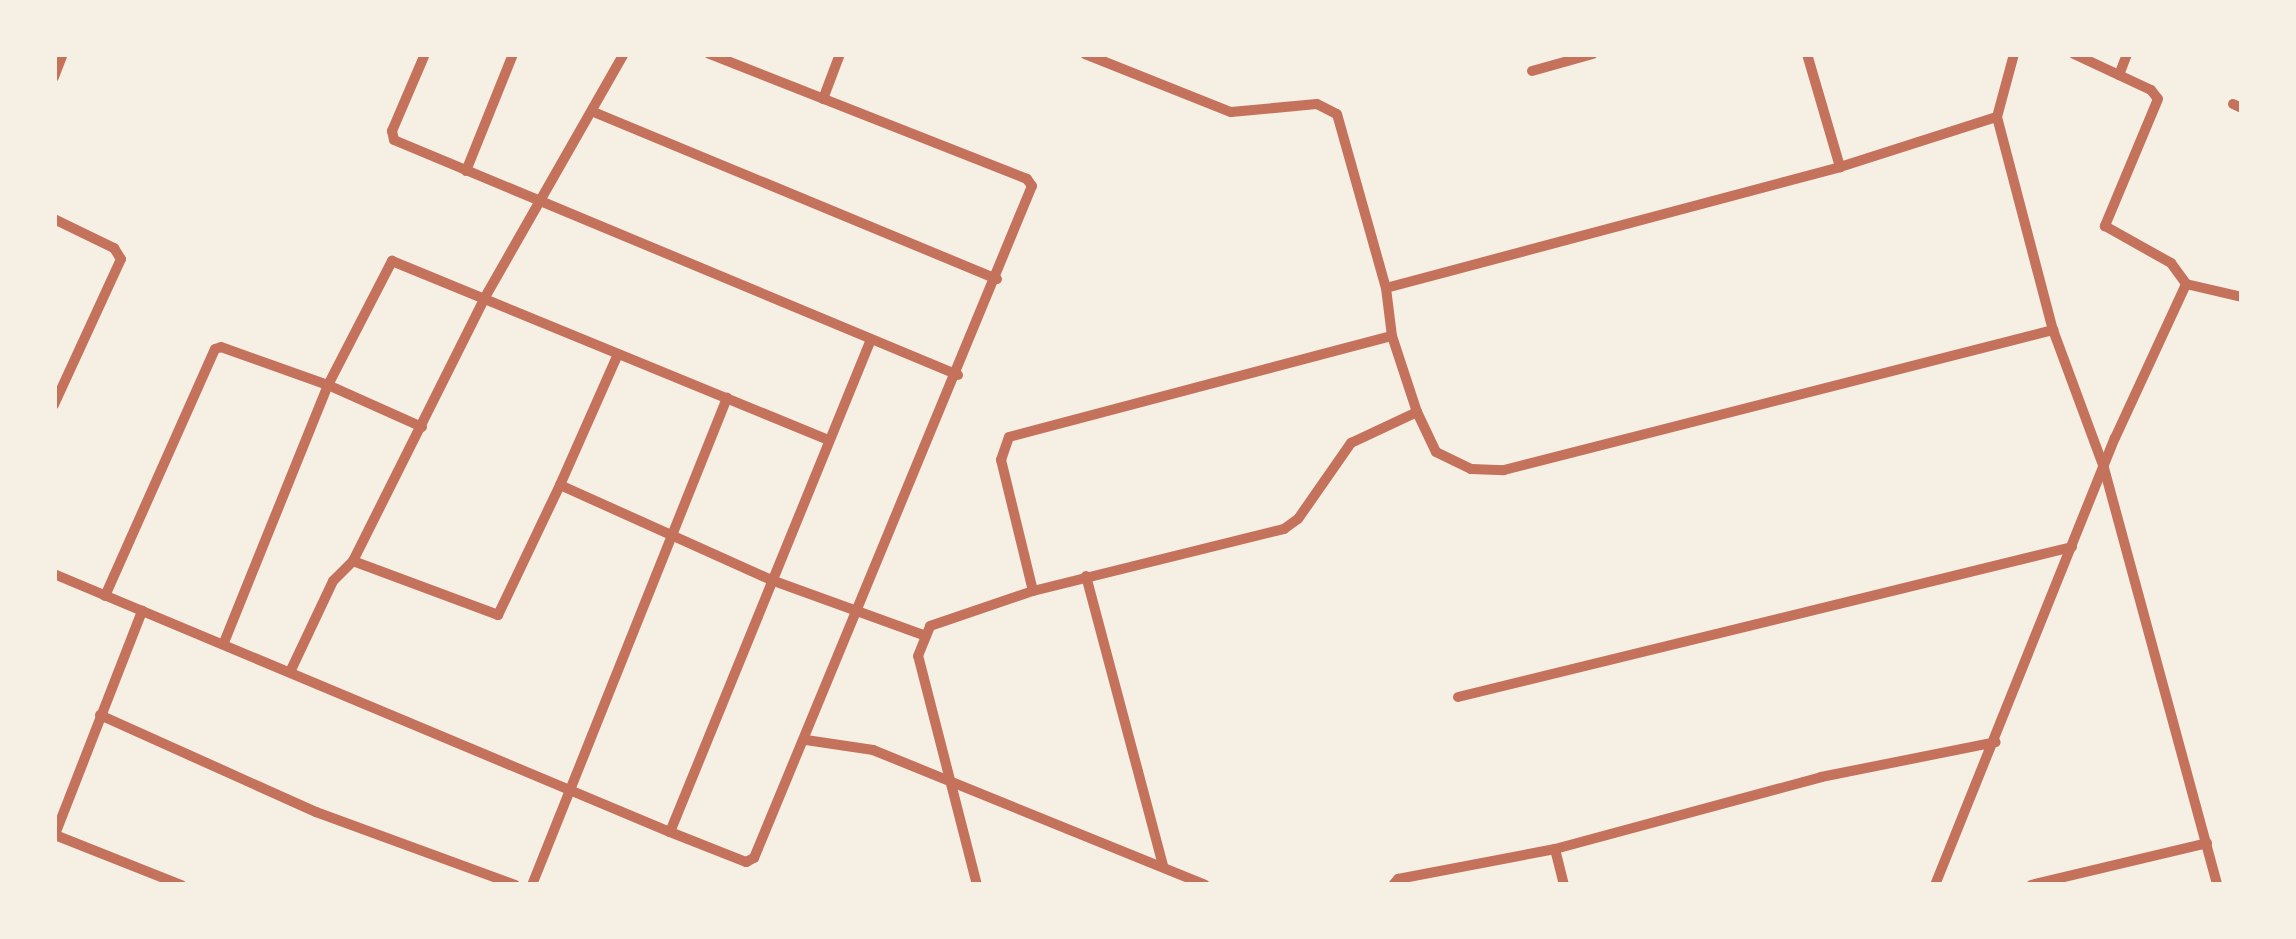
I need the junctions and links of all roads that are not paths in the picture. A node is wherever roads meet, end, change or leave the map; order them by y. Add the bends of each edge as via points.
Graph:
1 (63, 54) edge
2 (425, 54) edge
3 (513, 54) edge
4 (624, 54) edge
5 (710, 54) edge
6 (840, 54) edge
7 (1085, 54) edge
8 (1593, 54) edge
9 (1807, 54) edge
10 (2014, 54) edge
11 (2074, 54) edge
12 (2127, 54) edge
13 (1532, 70) dead end
14 (2119, 75) junction
15 (54, 77) edge
16 (823, 99) junction
17 (596, 113) junction
18 (1997, 117) junction
19 (1840, 167) junction
20 (466, 171) junction
21 (543, 204) junction
22 (54, 219) edge
23 (997, 279) junction
24 (2186, 284) junction
25 (1387, 288) junction
26 (2242, 297) edge
27 (484, 299) junction
28 (2053, 330) junction
29 (1392, 336) junction
30 (870, 342) junction
31 (617, 354) junction
32 (958, 376) junction
33 (328, 385) junction
34 (727, 398) junction
35 (54, 405) edge
36 (1417, 412) junction
37 (422, 427) junction
38 (830, 440) junction
39 (2104, 468) junction
40 (560, 485) junction
41 (670, 536) junction
42 (2072, 547) junction
43 (353, 561) junction
44 (54, 574) edge
45 (1086, 576) junction
46 (774, 580) junction
47 (1033, 590) junction
48 (105, 596) junction
49 (142, 611) junction
50 (855, 611) junction
51 (923, 634) junction
52 (224, 643) junction
53 (291, 670) junction
54 (1458, 697) dead end
55 (100, 716) junction
56 (806, 740) junction
57 (1996, 742) junction
58 (950, 780) junction
59 (570, 785) junction
60 (670, 832) junction
61 (54, 836) edge
62 (2207, 843) junction
63 (1555, 849) junction
64 (1162, 866) junction
65 (180, 885) edge
66 (515, 885) edge
67 (532, 885) edge
68 (977, 885) edge
69 (1205, 885) edge
70 (1393, 885) edge
71 (1564, 885) edge
72 (1935, 885) edge
73 (2031, 885) edge
74 (2217, 885) edge

1 - 15 street
2 - 20 street via 392,139
3 - 20 street
4 - 17 street
5 - 16 street
6 - 16 street
7 - 25 street via 1231,112 1331,109 1343,122
8 - 13 street
9 - 19 street
10 - 18 street
11 - 14 street
12 - 14 street
14 - 24 street via 2158,99 2105,226 2170,263
16 - 23 street via 1030,181
17 - 21 street
17 - 23 street
18 - 19 street
18 - 28 street
19 - 25 street
20 - 21 street
21 - 27 street
21 - 30 street
22 - 35 street via 114,248 121,260
23 - 32 street
24 - 26 street
24 - 39 street
25 - 29 street
27 - 31 street
27 - 33 street via 389,262
27 - 37 street
28 - 36 street via 1504,470 1443,458
28 - 39 street
29 - 36 street
29 - 47 street via 1009,437 1001,460
30 - 32 street
30 - 38 street
31 - 34 street
31 - 40 street
32 - 50 street
33 - 37 street
33 - 48 street via 215,349
33 - 52 street
34 - 38 street
34 - 41 street
36 - 45 street via 1346,447 1284,529
37 - 43 street
38 - 46 street
39 - 42 street
39 - 62 street
40 - 41 street
40 - 43 street via 499,615
41 - 46 street
41 - 59 street
42 - 54 street
42 - 57 street
43 - 53 street via 334,580
44 - 48 street
45 - 47 street
45 - 64 street
46 - 50 street
46 - 60 street
47 - 51 street via 940,619
48 - 49 street
49 - 52 street
49 - 55 street
50 - 51 street
50 - 56 street
51 - 58 street via 918,656
52 - 53 street
53 - 59 street
55 - 61 street
55 - 66 street via 316,812
56 - 58 street via 873,750
56 - 60 street via 751,861
57 - 63 street via 1821,777
57 - 72 street
58 - 64 street
58 - 68 street
59 - 60 street
59 - 67 street
61 - 65 street
62 - 73 street
62 - 74 street
63 - 70 street
63 - 71 street
64 - 69 street

